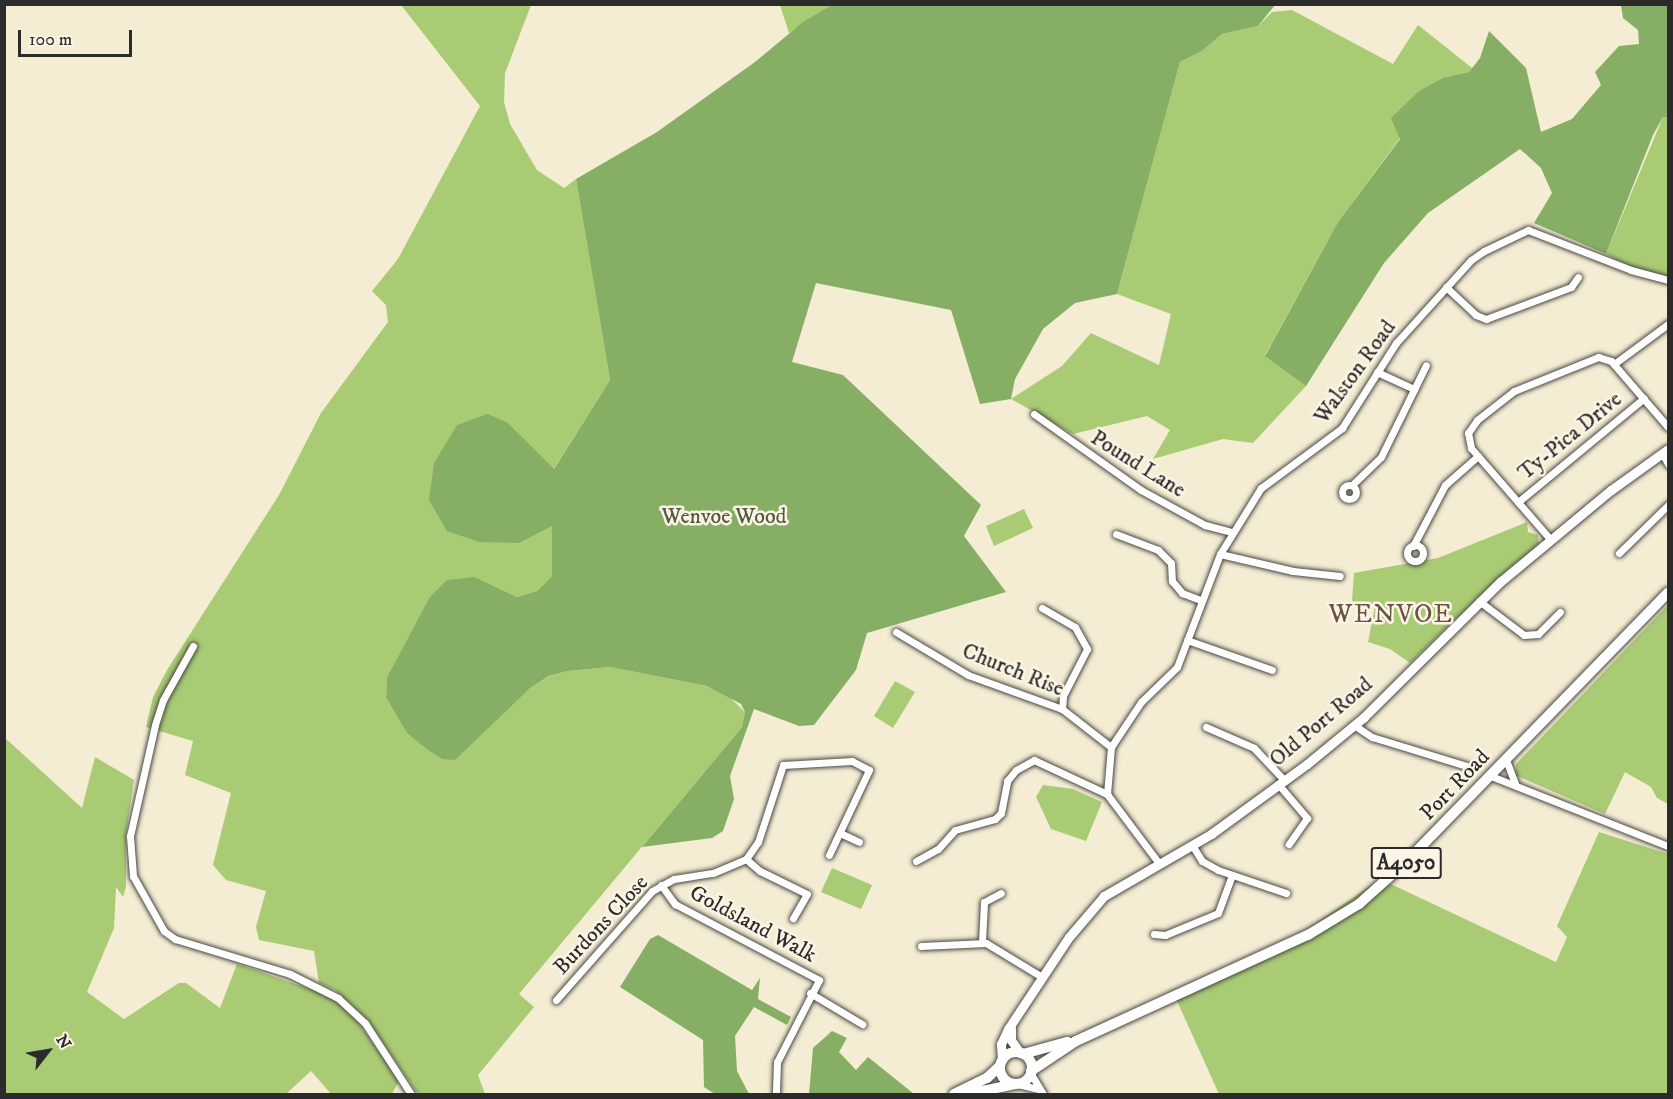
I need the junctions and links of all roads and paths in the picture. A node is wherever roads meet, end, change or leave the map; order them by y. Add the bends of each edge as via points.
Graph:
1 (1578, 278) dead end
2 (1668, 280) edge
3 (1446, 288) junction
4 (1668, 324) edge
5 (1614, 364) junction
6 (1426, 365) dead end
7 (1377, 372) junction
8 (1414, 389) junction
9 (1644, 398) junction
10 (1034, 414) dead end
11 (1668, 427) edge
12 (1665, 451) edge
13 (1478, 456) junction
14 (1668, 464) edge
15 (1352, 485) dead end
16 (1518, 502) junction
17 (1668, 505) edge
18 (1231, 532) junction
19 (1116, 534) dead end
20 (1551, 540) junction
21 (1413, 546) dead end
22 (1221, 554) junction
23 (1619, 554) dead end
24 (1340, 576) dead end
25 (1668, 593) edge
26 (1200, 600) junction
27 (1479, 601) junction
28 (1042, 608) dead end
29 (1560, 612) dead end
30 (896, 632) dead end
31 (1187, 640) junction
32 (193, 646) dead end
33 (1272, 670) dead end
34 (1062, 709) junction
35 (1354, 725) junction
36 (1206, 727) dead end
37 (1112, 747) junction
38 (1506, 760) junction
39 (1470, 767) dead end
40 (1491, 776) junction
41 (1281, 782) junction
42 (1515, 783) junction
43 (1107, 794) junction
44 (840, 833) junction
45 (859, 842) dead end
46 (1289, 844) dead end
47 (1192, 845) junction
48 (1668, 846) edge
49 (829, 855) dead end
50 (746, 859) junction
51 (916, 861) dead end
52 (1158, 862) junction
53 (1232, 875) junction
54 (661, 885) junction
55 (1001, 893) dead end
56 (1286, 893) dead end
57 (794, 918) dead end
58 (1154, 934) dead end
59 (982, 942) junction
60 (921, 946) dead end
61 (1042, 977) junction
62 (810, 993) junction
63 (556, 1000) dead end
64 (862, 1024) dead end
65 (1011, 1028) junction
66 (1076, 1041) junction
67 (1021, 1053) junction
68 (1001, 1063) junction
69 (1031, 1073) junction
70 (1017, 1084) junction
71 (1040, 1092) edge
72 (411, 1095) edge
73 (776, 1095) edge
74 (954, 1095) edge
75 (968, 1095) edge

1 - 3 street via 1571,287 1486,319
2 - 3 street, Walston Road via 1631,270 1528,230 1476,256
3 - 7 street, Walston Road via 1396,343
4 - 5 street
5 - 9 street
5 - 13 street via 1604,357 1593,357 1512,392 1471,427 1469,443
6 - 8 street
7 - 8 street
7 - 18 street, Walston Road via 1342,428 1261,488
8 - 15 street via 1381,457
9 - 11 street
9 - 16 street, Ty-Pica Drive
10 - 18 street, Pound Lane via 1141,490 1205,525
12 - 14 street
12 - 20 street, Old Port Road
13 - 16 street
13 - 21 street via 1446,485
16 - 20 street
17 - 23 street
18 - 22 street, Walston Road
19 - 26 street via 1158,550 1171,563 1172,581 1182,593
20 - 27 street, Old Port Road
22 - 24 street via 1293,571
22 - 26 street, Walston Road
25 - 38 main road, Port Road / A4050
26 - 31 street, Walston Road
27 - 29 street via 1512,630 1524,635 1538,634
27 - 35 street, Old Port Road
28 - 34 street via 1075,627 1086,650 1063,696
30 - 34 street, Church Rise via 968,675
31 - 33 street
31 - 37 street, Walston Road via 1177,667 1141,702
32 - 72 street via 163,700 155,725 130,836 133,876 164,931 174,939 290,974 338,998 365,1023
34 - 37 street, Church Rise
35 - 39 street via 1372,737
35 - 41 street, Old Port Road
36 - 41 street via 1254,748
37 - 43 street, Walston Road
38 - 40 main road, Port Road / A4050
38 - 42 street
40 - 42 street
40 - 66 main road, Port Road / A4050 via 1392,877 1334,921
41 - 46 street via 1307,818
41 - 47 street, Old Port Road
42 - 48 street
43 - 51 street via 1034,760 1016,770 1007,781 1001,813 995,819 955,830 933,853
43 - 52 street
44 - 45 street
44 - 49 street
44 - 50 street via 869,770 852,761 783,765 758,842
47 - 52 street, Old Port Road
47 - 53 street via 1202,861
50 - 54 street, Burdons Close via 720,871
50 - 57 street via 760,871 807,894
52 - 61 street, Old Port Road via 1116,887 1094,906
53 - 56 street
53 - 58 street via 1218,913 1165,935
54 - 62 street, Goldsland Walk via 675,904 819,980
54 - 63 street, Burdons Close
55 - 59 street via 984,902
59 - 60 street
59 - 61 street
61 - 65 street, Old Port Road
62 - 64 street
62 - 73 street, Goldsland Walk via 777,1062
65 - 67 street via 1011,1040
65 - 68 street, Old Port Road via 1001,1044
66 - 67 main road, Port Road / A4050
66 - 69 main road, Port Road / A4050
67 - 68 main road, Port Road / A4050 via 1009,1054
67 - 69 main road via 1030,1061
68 - 70 main road via 1005,1080
68 - 74 main road, Port Road / A4050 via 987,1078
69 - 70 main road, Port Road / A4050
69 - 71 street
70 - 71 street
70 - 75 main road, Port Road / A4050

